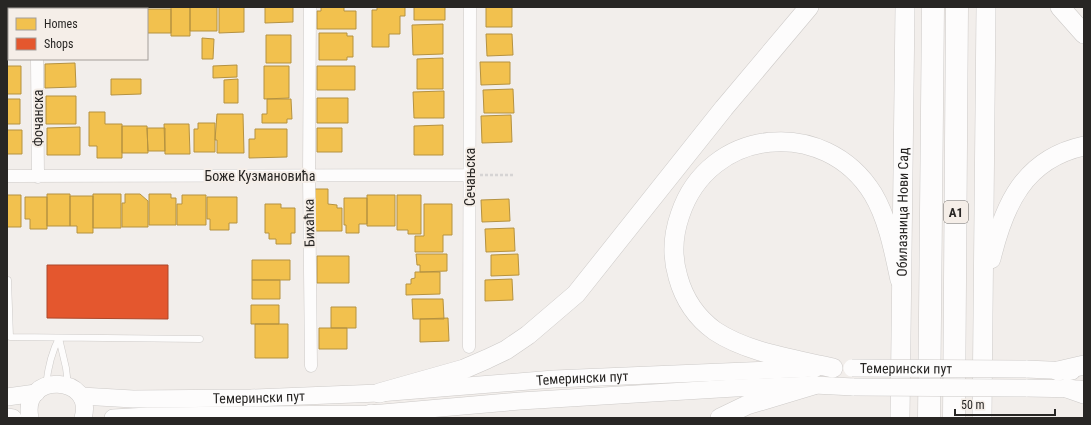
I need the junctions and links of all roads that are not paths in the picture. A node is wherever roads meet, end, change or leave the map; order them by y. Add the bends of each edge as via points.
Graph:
1 (310, 7) edge
2 (470, 7) edge
3 (809, 7) edge
4 (905, 7) edge
5 (933, 7) edge
6 (957, 7) edge
7 (986, 7) edge
8 (1060, 7) edge
9 (1084, 34) edge
10 (37, 60) edge
11 (1084, 146) edge
12 (309, 175) junction
13 (470, 175) junction
14 (7, 176) edge
15 (38, 176) junction
16 (8, 280) dead end
17 (900, 280) junction
18 (984, 292) junction
19 (59, 338) junction
20 (200, 339) dead end
21 (469, 347) dead end
22 (1084, 365) edge
23 (311, 366) dead end
24 (833, 368) junction
25 (1058, 371) junction
26 (1084, 372) edge
27 (68, 385) junction
28 (814, 385) junction
29 (41, 389) junction
30 (1078, 391) edge
31 (379, 393) junction
32 (81, 396) junction
33 (7, 397) edge
34 (371, 414) junction
35 (7, 417) edge
36 (149, 417) edge
37 (283, 417) edge
38 (12, 418) edge
39 (30, 418) edge
40 (83, 418) edge
41 (113, 418) edge
42 (390, 418) edge
43 (720, 418) edge
44 (900, 418) edge
45 (929, 418) edge
46 (954, 418) edge
47 (982, 418) edge

1 - 12 street, Бихаћка
2 - 13 street, Сечањска
3 - 31 main road via 749,77 571,299 506,350 464,369
4 - 17 main road, Обилазница Нови Сад
5 - 45 highway, A1
6 - 46 highway, A1
7 - 18 main road
8 - 9 main road
10 - 15 street, Фочанска
11 - 18 main road via 1063,152 1046,162 1019,187 1000,227
12 - 13 street, Боже Кузмановића
12 - 15 street, Боже Кузмановића
12 - 23 street, Бихаћка
13 - 21 street, Сечањска
14 - 15 street, Боже Кузмановића
16 - 19 lane via 10,337
17 - 24 main road via 888,233 873,195 856,172 830,154 814,146 796,142 767,142 744,148 728,156 700,178 682,208 674,238 676,271 690,304 708,325 741,344
17 - 44 main road, Обилазница Нови Сад
18 - 47 main road
19 - 20 lane
19 - 27 lane
19 - 29 lane via 52,350
22 - 25 main road
24 - 25 main road, Темерински пут, bridge
24 - 31 main road, Темерински пут via 554,379
25 - 26 main road, Темерински пут
27 - 29 main road via 59,384
27 - 32 main road
28 - 30 main road, Темерински пут, bridge
28 - 34 main road, Темерински пут via 534,400
28 - 43 main road via 748,404
29 - 33 main road
29 - 39 main road via 30,404
31 - 32 main road, Темерински пут via 251,398 133,399
32 - 40 main road via 85,413
34 - 37 main road, Темерински пут
34 - 42 main road
35 - 38 main road
36 - 37 main road, Темерински пут
36 - 41 main road, Темерински пут

